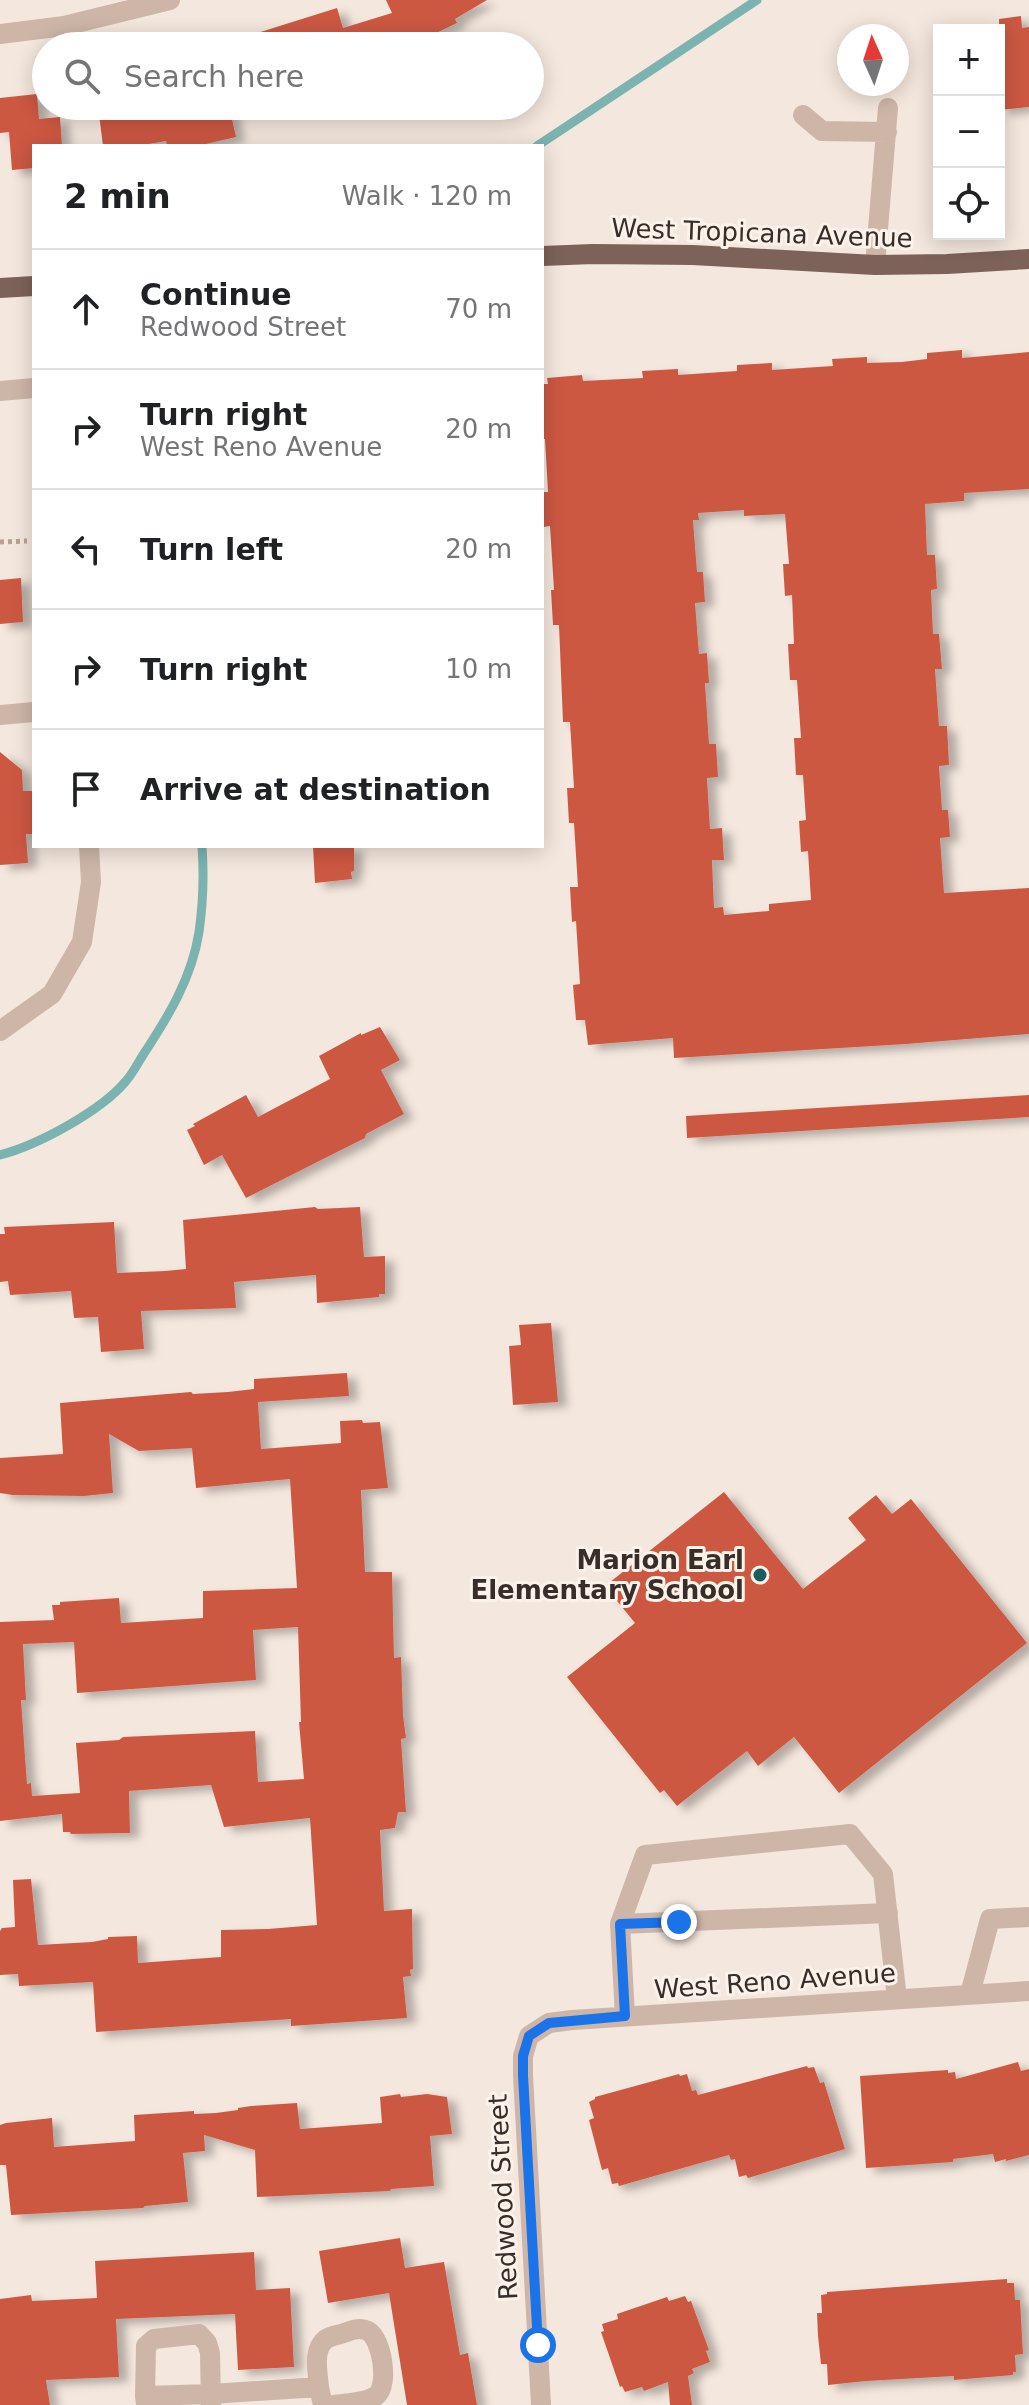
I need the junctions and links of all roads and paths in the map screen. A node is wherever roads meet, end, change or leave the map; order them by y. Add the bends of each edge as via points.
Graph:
1 (170, 0) edge
2 (0, 34) edge
3 (888, 108) dead end
4 (803, 115) dead end
5 (887, 132) junction
6 (544, 256) edge
7 (1029, 259) edge
8 (875, 265) junction
9 (32, 286) edge
10 (0, 288) edge
11 (32, 388) edge
12 (0, 391) edge
13 (27, 541) dead end
14 (0, 542) edge
15 (32, 712) edge
16 (0, 715) edge
17 (89, 848) edge
18 (0, 1031) edge
19 (888, 1913) junction
20 (1029, 1917) edge
21 (620, 1924) junction
22 (1029, 1991) edge
23 (970, 1994) junction
24 (897, 1999) junction
25 (625, 2016) junction
26 (529, 2036) joint
27 (321, 2396) edge
28 (146, 2400) edge
29 (211, 2400) edge
30 (334, 2405) edge
31 (541, 2405) edge

1 - 2 street via 64,26
3 - 5 street
4 - 5 street via 822,131
5 - 8 street
6 - 8 main road, West Tropicana Avenue via 693,255
7 - 8 main road, West Tropicana Avenue
9 - 10 main road
11 - 12 street
13 - 14 path
15 - 16 street
17 - 18 street via 91,882 82,942 52,994
19 - 21 street
19 - 21 street via 883,1874 850,1834 645,1855
19 - 24 street
20 - 23 street via 990,1919
21 - 25 street
22 - 23 street, West Reno Avenue
23 - 24 street, West Reno Avenue
24 - 25 street, West Reno Avenue
25 - 26 street, West Reno Avenue via 549,2023
26 - 31 street, Redwood Street via 523,2075
27 - 29 street
27 - 30 street via 317,2357 326,2339 356,2329 372,2333 384,2373 380,2392
28 - 29 street
28 - 29 street via 146,2346 154,2339 199,2334 210,2353

